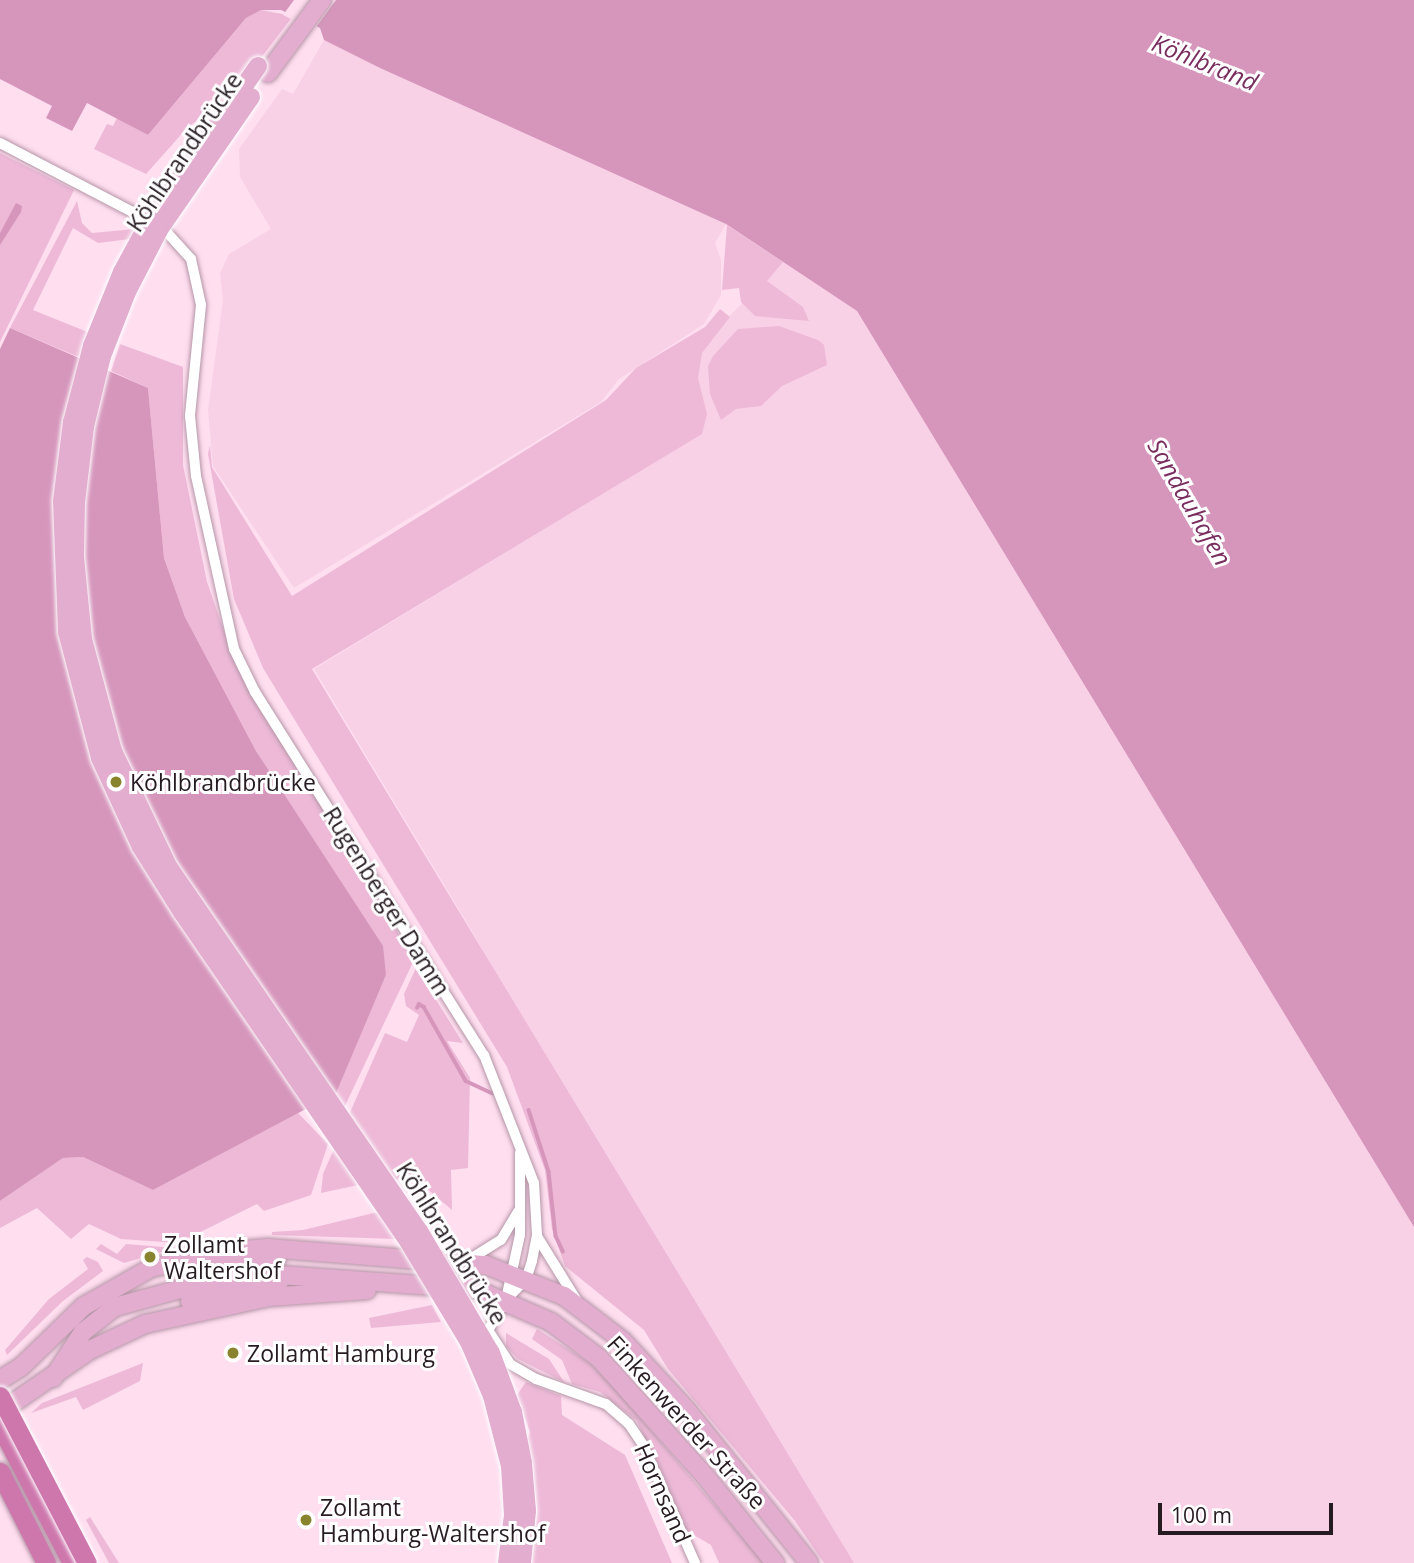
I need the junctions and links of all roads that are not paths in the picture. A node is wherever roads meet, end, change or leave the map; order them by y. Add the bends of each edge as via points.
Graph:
1 (307, 0) edge
2 (322, 0) edge
3 (0, 143) edge
4 (520, 1153) junction
5 (519, 1209) junction
6 (537, 1236) junction
7 (467, 1261) junction
8 (518, 1276) junction
9 (392, 1284) junction
10 (505, 1301) junction
11 (581, 1307) junction
12 (53, 1378) junction
13 (0, 1380) edge
14 (0, 1396) edge
15 (0, 1412) edge
16 (0, 1425) edge
17 (0, 1472) edge
18 (46, 1563) edge
19 (72, 1563) edge
20 (87, 1563) edge
21 (508, 1563) edge
22 (522, 1563) edge
23 (695, 1563) edge
24 (775, 1563) edge
25 (809, 1563) edge

1 - 21 main road, Köhlbrandbrücke, bridge via 163,199 101,321 78,397 64,474 61,554 67,632 93,738 141,847 405,1236 469,1342 492,1396 510,1466 513,1515
2 - 22 main road, Köhlbrandbrücke, bridge via 181,194 119,311 96,380 81,451 75,530 79,612 104,725 152,837 217,942 426,1242 491,1353 513,1412 523,1463 527,1511
3 - 4 street, Rugenberger Damm via 163,228 191,259 201,305 190,416 196,476 234,649 255,692 484,1055
4 - 5 street, Rugenberger Damm
4 - 6 street, Rugenberger Damm via 534,1182
5 - 7 street, Rugenberger Damm via 501,1240
5 - 8 street, Rugenberger Damm
6 - 8 street, Rugenberger Damm
6 - 11 street, Finkenwerder Straße
7 - 8 main road, Finkenwerder Straße
7 - 13 main road, Finkenwerder Straße via 305,1252 108,1292 75,1314 21,1367
8 - 10 street, Rugenberger Damm
8 - 10 street, Rugenberger Damm
8 - 11 main road, Finkenwerder Straße
9 - 10 main road, Finkenwerder Straße via 450,1284
9 - 12 main road, Finkenwerder Straße via 375,1290 269,1297 145,1324 104,1342
9 - 12 main road, Finkenwerder Straße via 236,1275 140,1297 91,1324
10 - 23 street, Hornsand via 488,1330 503,1357 536,1379 606,1404 629,1424 643,1445
10 - 24 main road, Finkenwerder Straße via 551,1322 599,1358 713,1485
11 - 25 main road, Finkenwerder Straße via 623,1341 665,1386
12 - 15 main road, Finkenwerder Straße
14 - 20 highway, bridge
16 - 19 highway
17 - 18 highway

